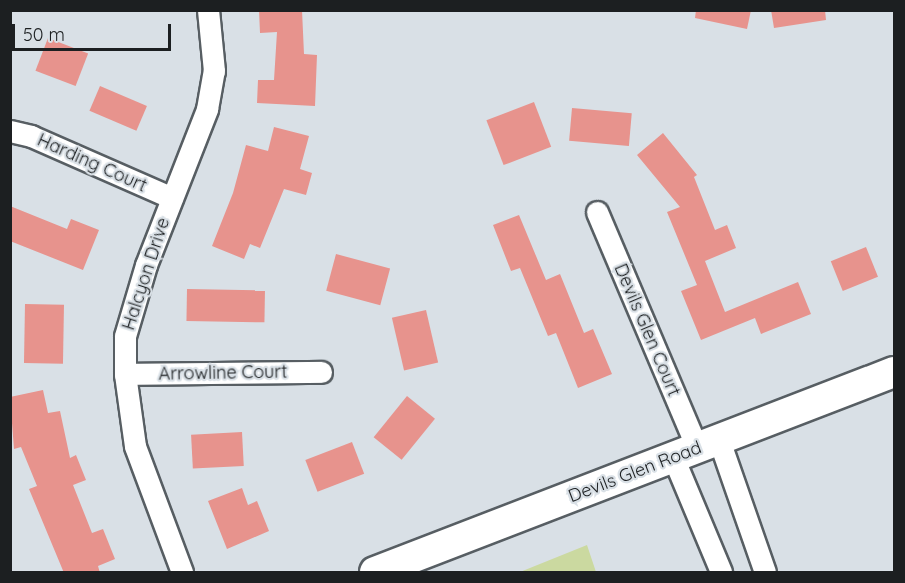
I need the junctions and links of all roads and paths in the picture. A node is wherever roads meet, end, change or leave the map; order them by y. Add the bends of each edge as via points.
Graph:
1 (208, 10) edge
2 (10, 131) edge
3 (172, 198) junction
4 (597, 212) dead end
5 (321, 372) dead end
6 (894, 372) edge
7 (125, 374) junction
8 (696, 448) junction
9 (182, 573) edge
10 (375, 573) edge
11 (721, 573) edge
12 (765, 573) edge

1 - 3 street, Halcyon Drive via 214,71 207,109
2 - 3 street, Harding Court via 31,136
3 - 7 street, Halcyon Drive via 125,336
4 - 8 street, Devils Glen Court
5 - 7 street, Arrowline Court
6 - 8 main road, Devils Glen Road
7 - 9 street, Halcyon Drive via 135,446
8 - 10 main road, Devils Glen Road
8 - 11 street
8 - 12 street

